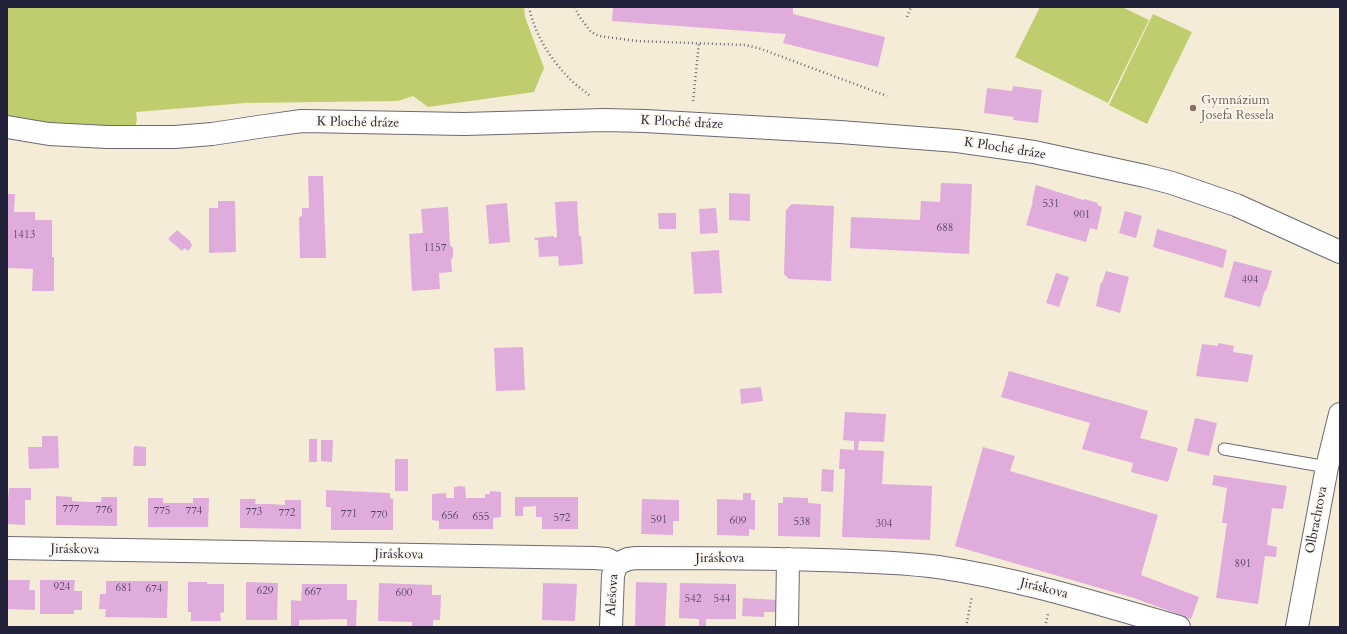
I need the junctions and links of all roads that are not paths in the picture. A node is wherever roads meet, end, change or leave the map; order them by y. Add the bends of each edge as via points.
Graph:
1 (7, 127) edge
2 (1340, 252) edge
3 (1340, 414) edge
4 (1224, 449) dead end
5 (1327, 467) junction
6 (7, 548) edge
7 (788, 559) junction
8 (617, 564) junction
9 (611, 627) edge
10 (787, 627) edge
11 (1179, 627) edge
12 (1297, 627) edge

1 - 2 street, K Ploché dráze via 49,134 175,137 302,122 464,124 604,120 692,123 957,141 1034,152 1145,176 1236,205
3 - 5 street, Olbrachtova
4 - 5 lane
5 - 12 street, Olbrachtova
6 - 8 street, Jiráskova via 594,558 607,559
7 - 8 street, Jiráskova via 636,558
7 - 10 street
7 - 11 street, Jiráskova via 888,561 938,567 1053,591
8 - 9 street, Alešova via 613,575

